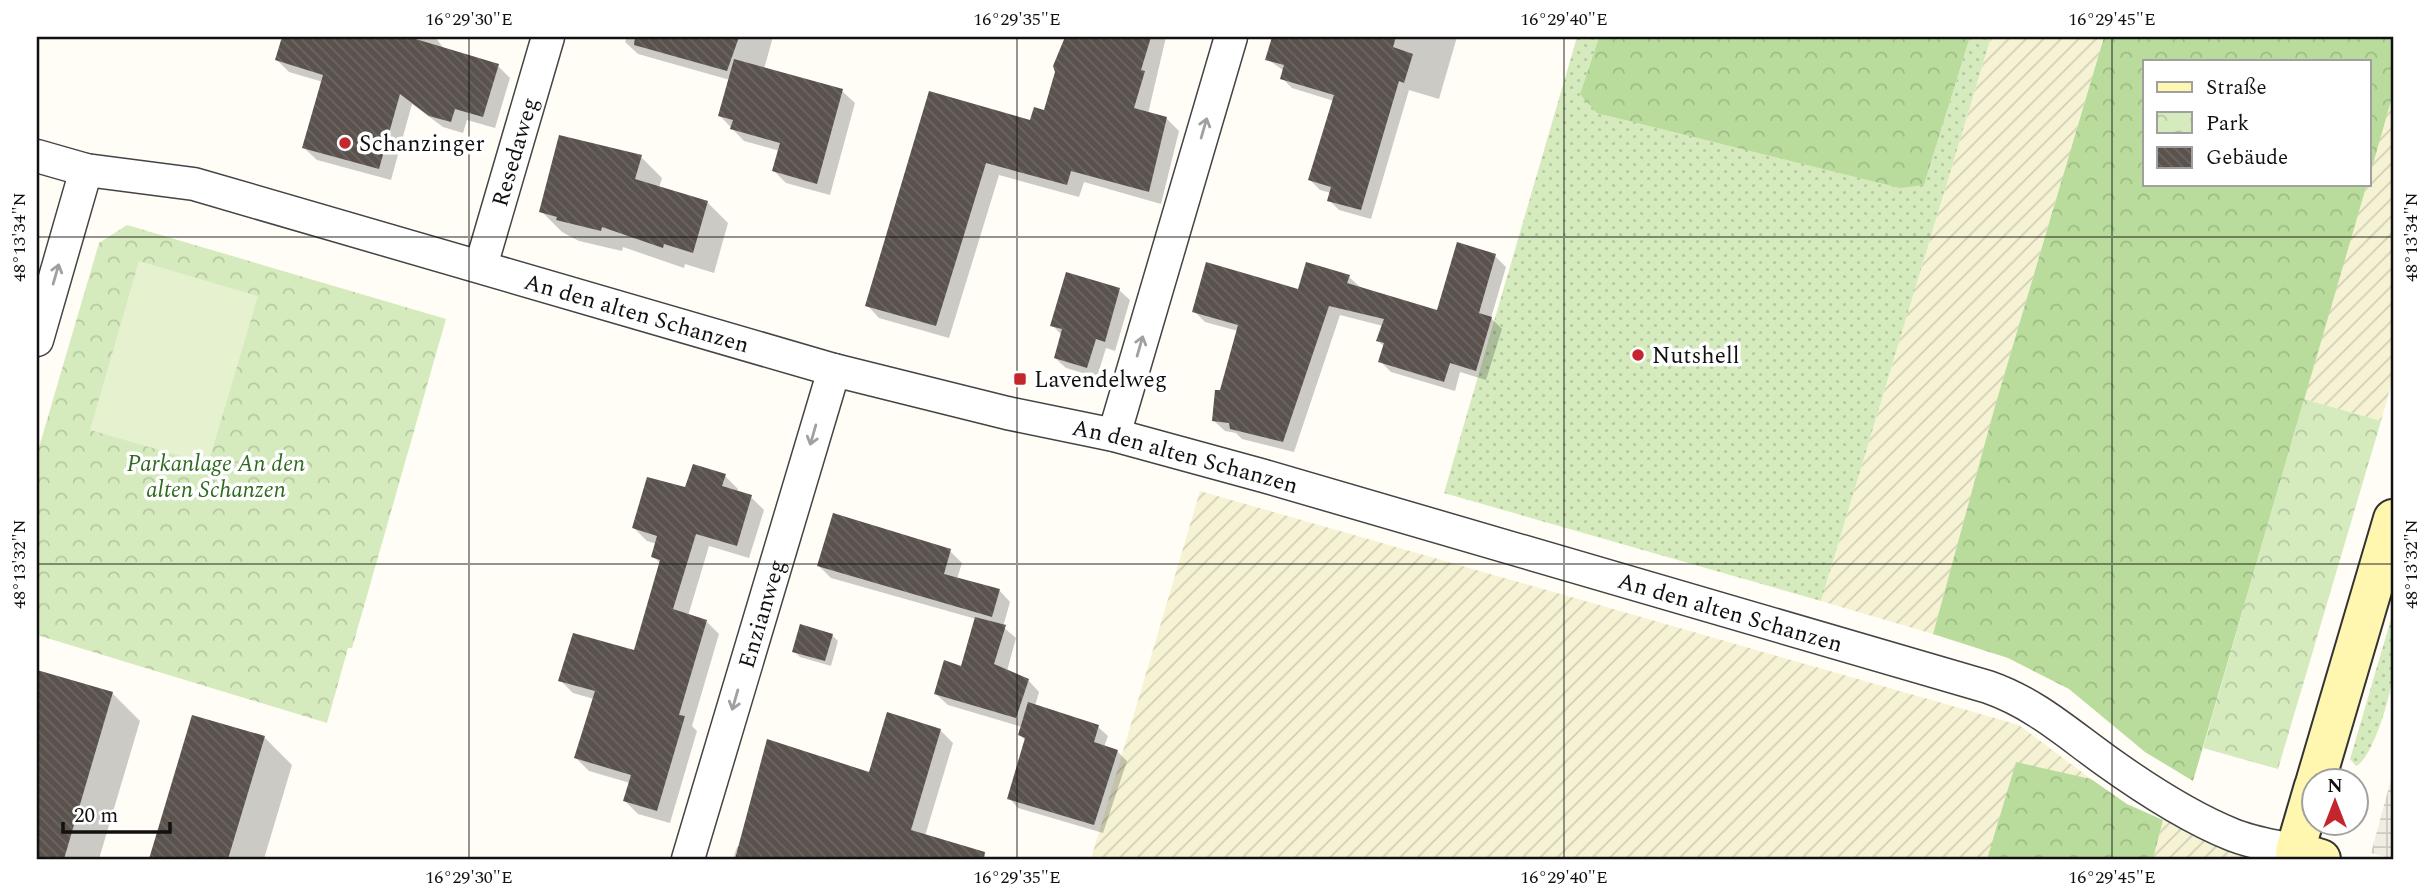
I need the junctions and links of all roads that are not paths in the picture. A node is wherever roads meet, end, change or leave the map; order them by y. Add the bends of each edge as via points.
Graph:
1 (548, 37) edge
2 (1231, 37) edge
3 (37, 156) edge
4 (86, 170) junction
5 (481, 266) junction
6 (37, 340) edge
7 (834, 370) junction
8 (1114, 435) junction
9 (2393, 519) edge
10 (2320, 766) edge
11 (2307, 836) edge
12 (2303, 857) edge
13 (688, 859) edge

1 - 5 street, Resedaweg
8 -> 2 street
3 - 4 street, An den alten Schanzen
4 - 5 street, An den alten Schanzen via 194,184
6 -> 4 street
5 - 7 street, An den alten Schanzen
7 - 8 street, An den alten Schanzen
7 -> 13 street, Enzianweg
8 - 12 street, An den alten Schanzen via 2017,697 2158,795 2218,828
9 - 10 street
11 - 12 street

